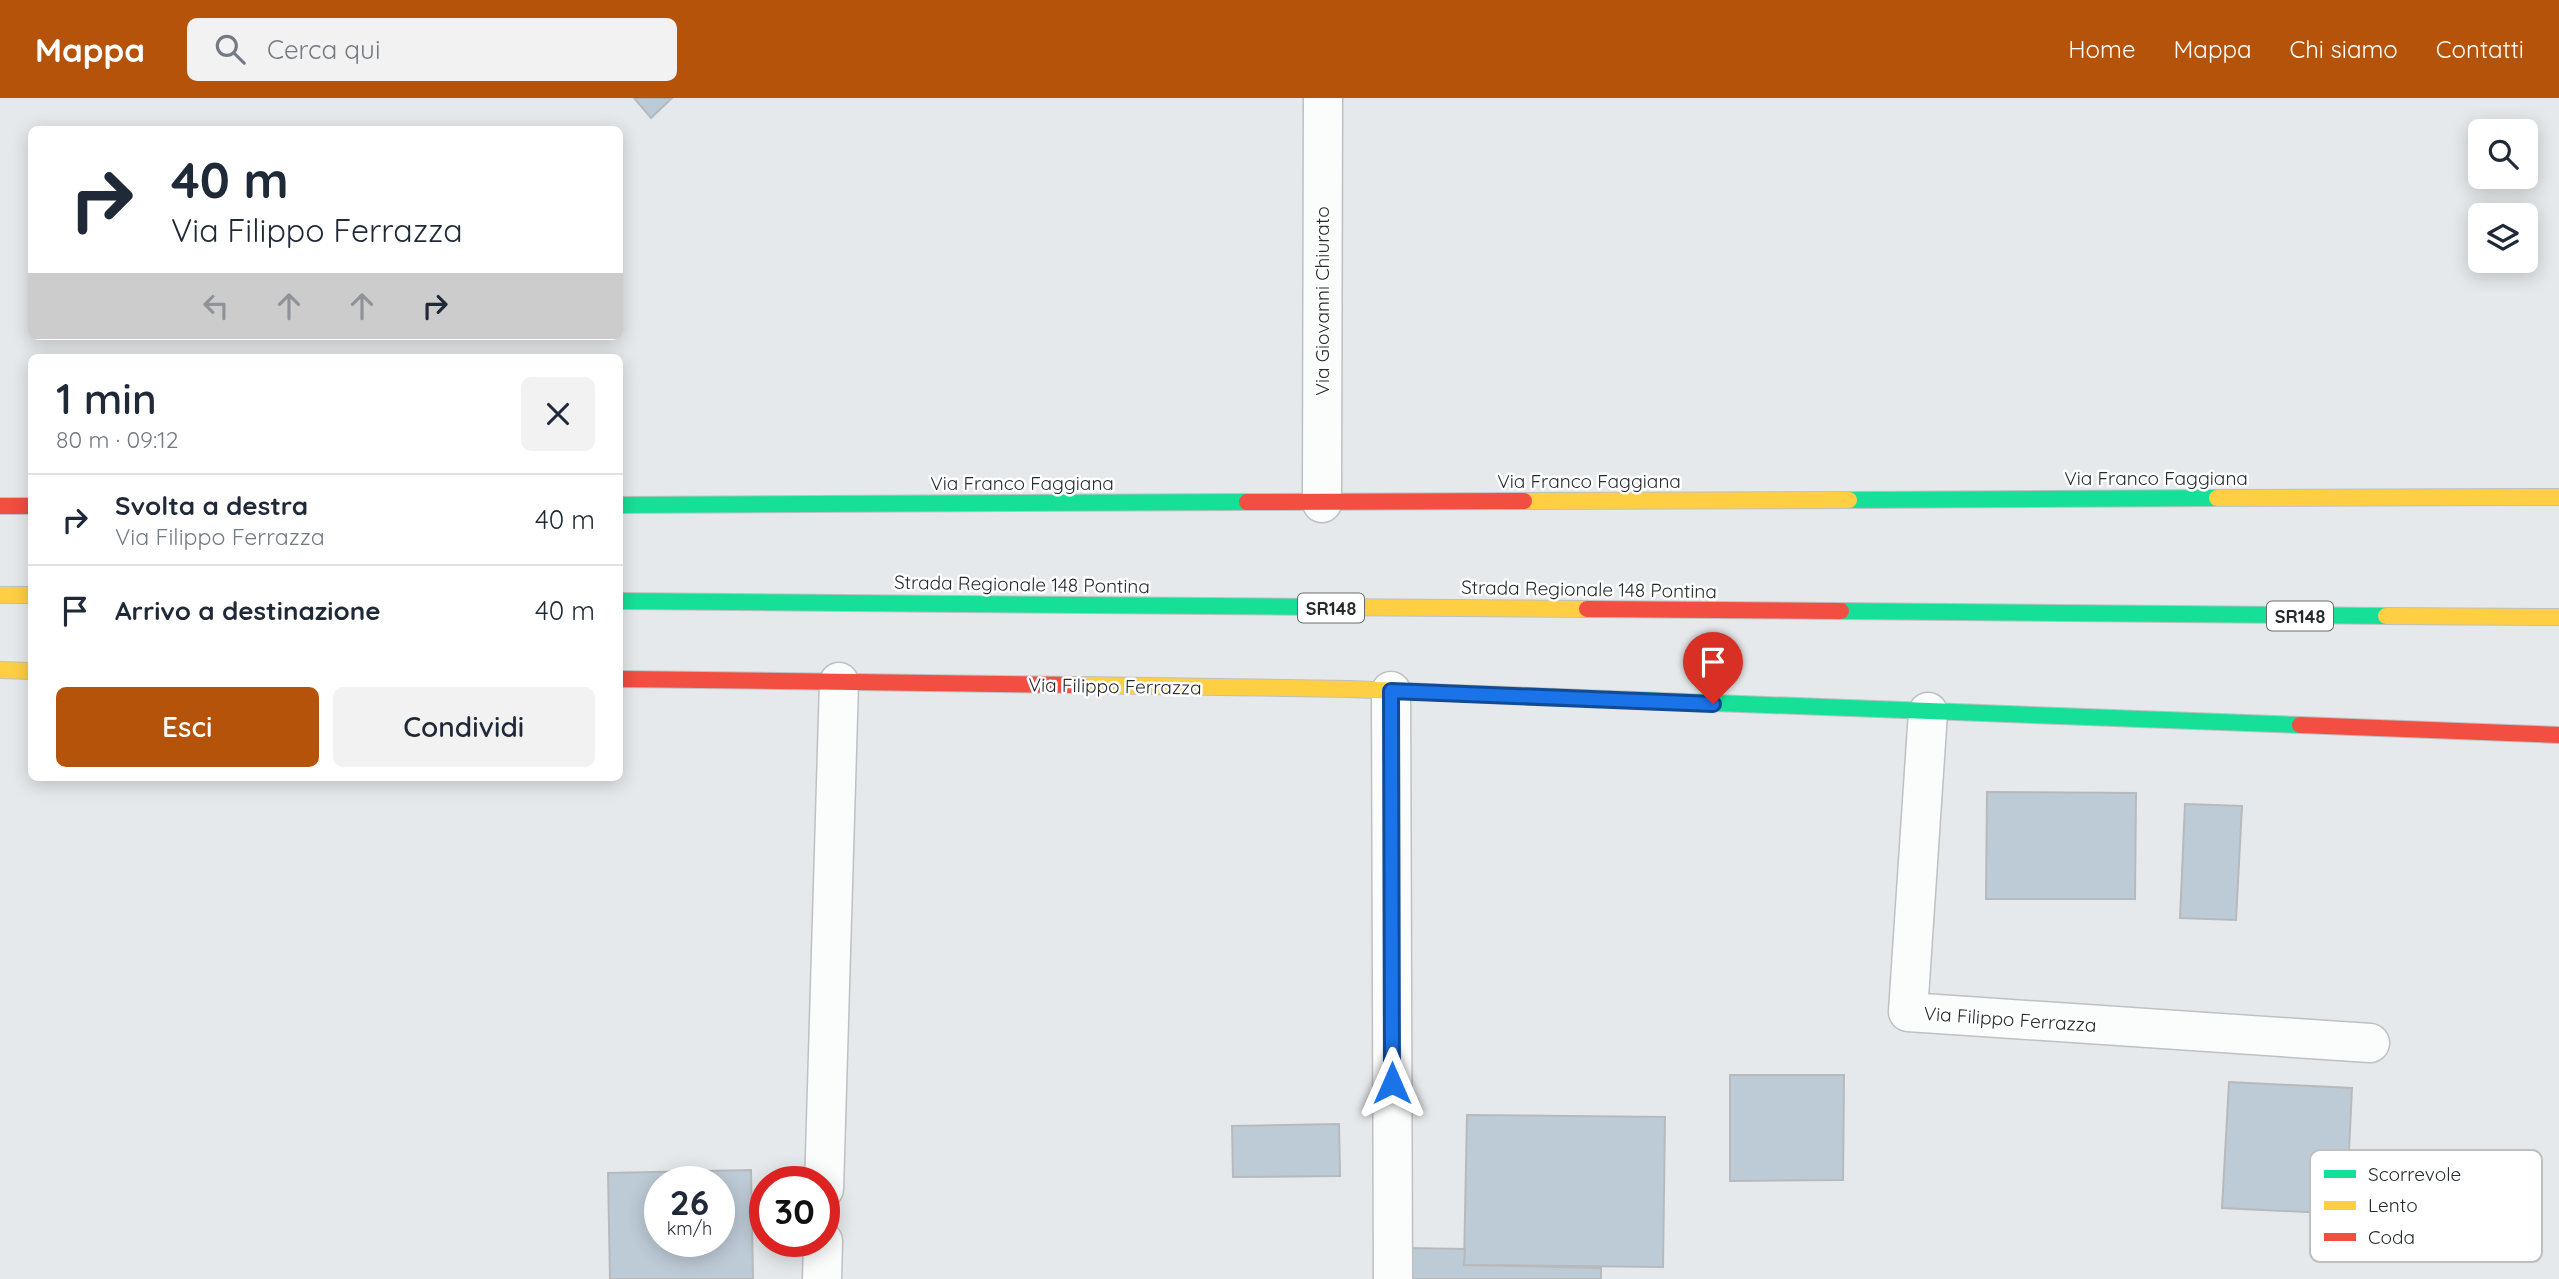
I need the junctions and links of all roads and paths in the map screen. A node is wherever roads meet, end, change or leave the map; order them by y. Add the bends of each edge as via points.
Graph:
1 (1323, 98) edge
2 (2559, 497) edge
3 (1322, 503) junction
4 (623, 505) edge
5 (0, 506) edge
6 (28, 506) edge
7 (0, 595) edge
8 (28, 595) edge
9 (623, 601) edge
10 (2559, 617) edge
11 (0, 670) edge
12 (28, 671) edge
13 (623, 679) edge
14 (839, 682) junction
15 (1391, 691) junction
16 (1928, 712) junction
17 (2559, 735) edge
18 (2370, 1042) dead end
19 (825, 1166) edge
20 (823, 1257) edge
21 (822, 1279) edge
22 (1392, 1279) edge

1 - 3 street, Via Giovanni Chiurato
2 - 3 street, Via Franco Faggiana
3 - 4 street, Via Franco Faggiana
5 - 6 street
7 - 8 street
9 - 10 street, Strada Regionale 148 Pontina / SR148
11 - 12 street
13 - 14 street, Via Filippo Ferrazza
14 - 15 street, Via Filippo Ferrazza
14 - 19 street
15 - 16 street, Via Filippo Ferrazza
15 - 22 street
16 - 17 street, Via Filippo Ferrazza
16 - 18 street, Via Filippo Ferrazza via 1908,1012
20 - 21 street

